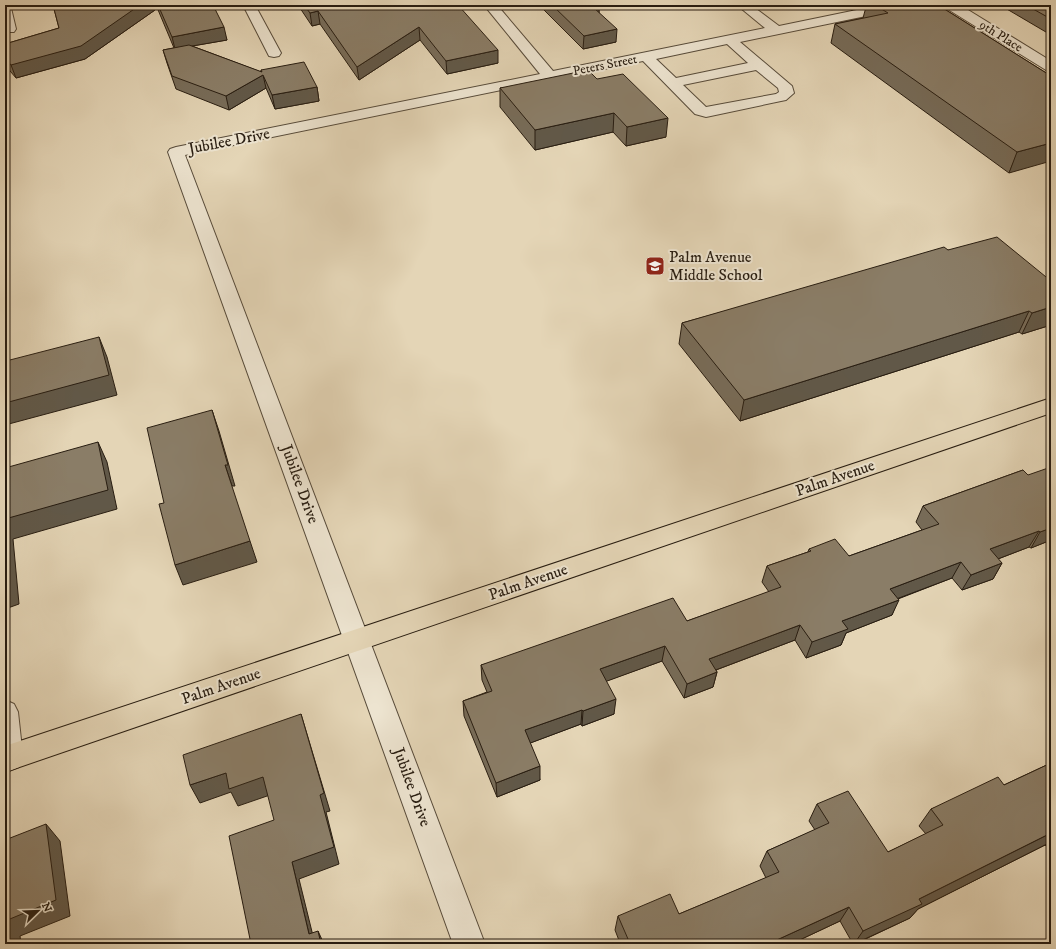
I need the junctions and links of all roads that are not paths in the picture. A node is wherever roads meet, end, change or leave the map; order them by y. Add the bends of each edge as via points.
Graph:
1 (249, 5) edge
2 (490, 5) edge
3 (743, 5) edge
4 (900, 5) edge
5 (951, 5) edge
6 (5, 8) edge
7 (8, 29) dead end
8 (776, 30) junction
9 (730, 40) junction
10 (274, 53) dead end
11 (646, 56) junction
12 (759, 65) junction
13 (1051, 67) edge
14 (549, 76) junction
15 (673, 83) junction
16 (310, 124) joint
17 (1051, 405) edge
18 (358, 640) junction
19 (5, 712) edge
20 (7, 758) edge
21 (469, 944) edge

1 - 10 street
2 - 14 street
3 - 8 street
4 - 8 street, Peters Street
5 - 13 street, 9th Place
6 - 7 street
8 - 9 street, Peters Street
9 - 11 street, Peters Street
9 - 12 street
11 - 14 street, Peters Street
11 - 15 street
12 - 15 street
12 - 15 street via 785,86 787,94 706,112 700,111
14 - 16 street, Peters Street
16 - 18 street, Jubilee Drive via 176,152
17 - 18 main road, Palm Avenue
18 - 20 main road, Palm Avenue
18 - 21 street, Jubilee Drive
19 - 20 street

